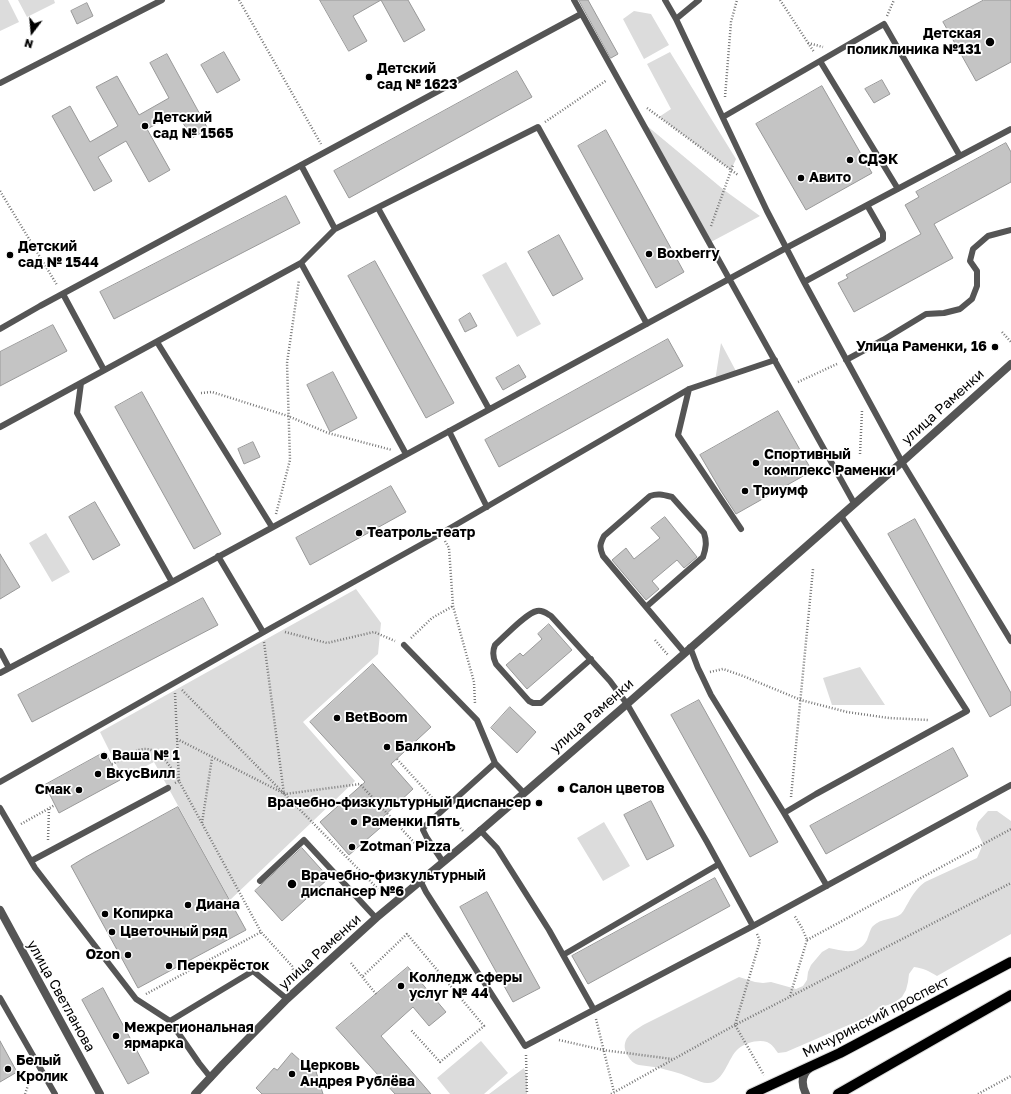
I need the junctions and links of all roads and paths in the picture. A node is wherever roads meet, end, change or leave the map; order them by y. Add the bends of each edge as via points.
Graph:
1 (162, 0) edge
2 (239, 0) edge
3 (574, 0) edge
4 (665, 0) edge
5 (699, 0) edge
6 (737, 0) edge
7 (780, 0) edge
8 (894, 0) edge
9 (581, 14) junction
10 (676, 19) junction
11 (884, 24) junction
12 (820, 61) junction
13 (615, 74) junction
14 (0, 83) edge
15 (642, 104) dead end
16 (723, 117) junction
17 (538, 127) junction
18 (1011, 129) edge
19 (739, 151) junction
20 (326, 152) junction
21 (960, 156) junction
22 (301, 165) junction
23 (731, 170) junction
24 (898, 189) junction
25 (758, 190) junction
26 (0, 191) edge
27 (868, 205) junction
28 (378, 208) junction
29 (335, 229) junction
30 (1011, 230) edge
31 (706, 238) junction
32 (786, 248) junction
33 (301, 263) junction
34 (730, 279) junction
35 (804, 282) junction
36 (63, 294) junction
37 (647, 324) junction
38 (0, 329) edge
39 (1002, 332) dead end
40 (157, 342) junction
41 (1011, 342) edge
42 (774, 360) junction
43 (846, 360) junction
44 (1010, 366) edge
45 (104, 370) junction
46 (81, 383) junction
47 (789, 387) junction
48 (688, 389) junction
49 (863, 390) junction
50 (190, 395) junction
51 (489, 409) junction
52 (288, 416) junction
53 (0, 427) edge
54 (449, 431) junction
55 (406, 454) junction
56 (860, 454) dead end
57 (902, 462) junction
58 (854, 503) junction
59 (487, 507) junction
60 (841, 516) junction
61 (272, 527) junction
62 (741, 529) dead end
63 (449, 548) dead end
64 (218, 556) junction
65 (813, 569) dead end
66 (172, 582) junction
67 (453, 606) junction
68 (646, 608) junction
69 (271, 628) junction
70 (263, 632) junction
71 (1011, 641) edge
72 (404, 645) junction
73 (687, 650) junction
74 (0, 651) edge
75 (591, 659) junction
76 (9, 668) junction
77 (0, 672) edge
78 (701, 674) junction
79 (175, 682) junction
80 (801, 700) junction
81 (627, 704) junction
82 (477, 720) junction
83 (950, 721) junction
84 (177, 739) junction
85 (212, 758) junction
86 (495, 763) junction
87 (112, 764) dead end
88 (179, 781) junction
89 (0, 782) edge
90 (1011, 785) edge
91 (168, 788) joint
92 (524, 793) junction
93 (285, 794) junction
94 (56, 805) dead end
95 (0, 808) edge
96 (49, 809) junction
97 (790, 810) junction
98 (784, 813) junction
99 (202, 823) junction
100 (12, 829) junction
101 (1011, 829) edge
102 (480, 830) junction
103 (421, 850) dead end
104 (48, 852) junction
105 (31, 861) junction
106 (443, 862) junction
107 (719, 864) junction
108 (420, 880) junction
109 (260, 881) dead end
110 (1011, 883) edge
111 (827, 886) junction
112 (378, 888) dead end
113 (789, 906) junction
114 (0, 910) edge
115 (376, 918) junction
116 (753, 926) junction
117 (261, 932) junction
118 (807, 940) junction
119 (563, 955) junction
120 (1011, 962) edge
121 (351, 963) dead end
122 (363, 976) junction
123 (298, 989) junction
124 (376, 994) dead end
125 (1011, 995) edge
126 (790, 996) junction
127 (0, 998) edge
128 (136, 999) junction
129 (287, 999) junction
130 (594, 1010) junction
131 (170, 1021) junction
132 (735, 1025) junction
133 (411, 1030) dead end
134 (543, 1037) junction
135 (525, 1046) junction
136 (603, 1050) junction
137 (672, 1060) junction
138 (813, 1066) junction
139 (1011, 1076) edge
140 (211, 1078) junction
141 (770, 1086) junction
142 (614, 1092) junction
143 (55, 1094) edge
144 (100, 1094) edge
145 (195, 1094) edge
146 (527, 1094) edge
147 (611, 1094) edge
148 (751, 1094) edge
149 (806, 1094) edge
150 (838, 1094) edge
151 (978, 1094) edge

1 - 14 lane
2 - 20 path
3 - 9 lane
4 - 10 lane
5 - 10 lane
6 - 16 path via 731,22
7 - 12 path
8 - 11 path
9 - 13 lane
9 - 20 lane
10 - 16 lane
11 - 12 lane
11 - 21 lane
12 - 16 lane
12 - 24 lane
13 - 17 path
13 - 31 lane
15 - 23 path
16 - 19 lane
17 - 28 lane
17 - 37 lane
18 - 21 lane
19 - 23 path
19 - 25 lane
20 - 22 lane
21 - 24 lane
22 - 29 lane
22 - 36 lane
23 - 25 path
23 - 31 path
24 - 27 lane
25 - 32 lane
26 - 36 path
27 - 32 lane
27 - 35 lane via 883,233 883,239
28 - 29 lane
28 - 51 lane
29 - 33 lane
30 - 43 lane via 988,236 973,249 970,260 977,271 977,286 972,299 960,309 926,314
31 - 34 lane
32 - 34 lane
32 - 35 lane
33 - 40 lane
33 - 52 path via 286,363
33 - 55 lane
34 - 37 lane
34 - 42 lane
35 - 43 lane
36 - 38 lane
36 - 45 lane
37 - 51 lane
39 - 41 path
40 - 45 lane
40 - 50 lane
42 - 47 lane
42 - 48 lane
43 - 47 path
43 - 49 lane
44 - 57 street, улица Раменки
45 - 46 lane
46 - 53 lane
46 - 66 lane via 77,413
47 - 58 lane
48 - 59 lane
48 - 62 lane via 678,435
49 - 56 path
49 - 57 lane
50 - 52 path via 212,392
50 - 61 lane
51 - 54 lane
52 - 55 path via 328,433
52 - 61 path via 290,460
54 - 55 lane
54 - 59 lane
55 - 61 lane
57 - 58 street, улица Раменки
57 - 71 lane
58 - 60 street, улица Раменки
59 - 69 lane
60 - 73 street, улица Раменки
60 - 83 lane via 967,711
61 - 64 lane
63 - 67 path
64 - 66 lane
64 - 70 lane
65 - 80 path
66 - 76 lane
67 - 72 path via 432,618
67 - 82 path via 474,682
68 - 68 lane via 603,556 600,550 601,542 604,536 650,496 666,495 672,497 704,533 707,541 706,550 703,557
68 - 73 lane
69 - 70 lane
69 - 72 path via 327,643 374,632
70 - 79 lane
70 - 93 path
72 - 82 lane
73 - 78 lane
73 - 81 street, улица Раменки
74 - 76 lane
75 - 75 lane via 551,616 543,611 529,614 495,645 493,650 496,664 528,701 533,703 542,703
75 - 81 lane
76 - 77 lane
78 - 80 path via 723,669
78 - 98 lane
79 - 84 path
79 - 89 lane
79 - 93 path
80 - 83 path via 847,712 889,718
80 - 97 path
81 - 92 street, улица Раменки
81 - 107 lane
82 - 86 lane
83 - 97 lane
84 - 85 path
84 - 88 path
85 - 93 path
85 - 99 path
86 - 92 lane
86 - 106 lane via 424,827 427,838
87 - 88 path via 146,749 158,753 165,759
88 - 91 path
88 - 99 path
90 - 111 lane
91 - 104 lane
92 - 102 street, улица Раменки
93 - 103 path via 360,784
93 - 112 path
94 - 96 path
95 - 100 lane
96 - 100 path
96 - 104 path
97 - 98 lane
98 - 111 lane
99 - 117 path
100 - 105 lane
101 - 118 path
102 - 106 street, улица Раменки
102 - 119 lane via 497,848
104 - 105 lane
105 - 128 lane
106 - 108 street, улица Раменки
107 - 116 lane
107 - 119 lane
108 - 115 street, улица Раменки
108 - 135 lane
109 - 115 lane via 304,840
110 - 126 path
111 - 113 lane
113 - 116 lane
113 - 118 path
114 - 144 street, улица Светланова
115 - 123 street, улица Раменки
116 - 130 lane
116 - 132 path via 760,941
117 - 123 path via 292,966
117 - 128 path
118 - 126 path
119 - 130 lane
120 - 138 main road, Мичуринский проспект
121 - 122 path
122 - 124 path
122 - 133 path via 407,934 484,1026 440,1062
123 - 129 street, улица Раменки
125 - 150 main road
126 - 132 path
127 - 143 lane
128 - 131 lane
129 - 131 lane via 253,971
129 - 140 street, улица Раменки
130 - 134 lane
130 - 136 path
131 - 140 lane
132 - 137 path
132 - 141 path
134 - 135 lane
134 - 136 path
135 - 146 path
136 - 137 path
136 - 142 path
137 - 142 path
138 - 141 main road, Мичуринский проспект
138 - 149 street via 807,1070 802,1082
139 - 151 path
140 - 145 street, улица Раменки
141 - 148 main road, Мичуринский проспект
142 - 147 path

